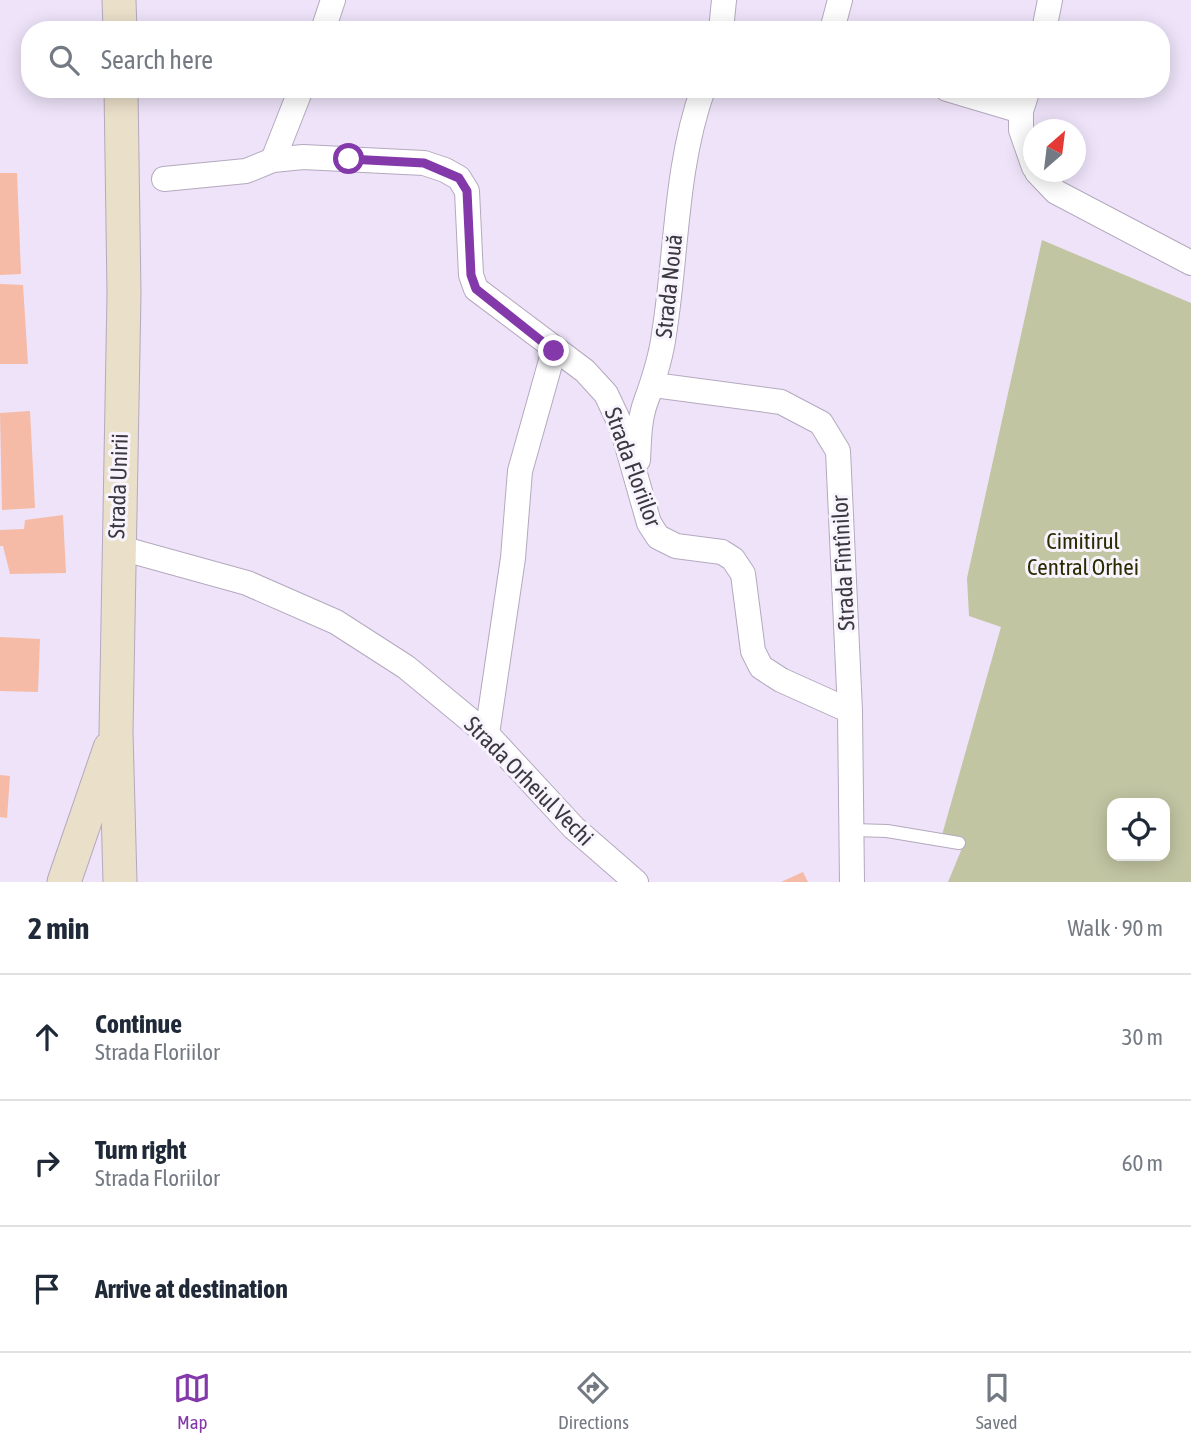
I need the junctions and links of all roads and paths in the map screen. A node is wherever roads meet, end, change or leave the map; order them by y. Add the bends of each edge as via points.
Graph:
1 (119, 0) edge
2 (333, 0) edge
3 (724, 0) edge
4 (839, 0) edge
5 (1050, 0) edge
6 (120, 21) edge
7 (326, 21) edge
8 (722, 21) edge
9 (834, 21) edge
10 (1046, 21) edge
11 (121, 98) edge
12 (297, 98) edge
13 (701, 98) edge
14 (1025, 100) edge
15 (1023, 136) edge
16 (272, 160) junction
17 (164, 179) dead end
18 (1046, 182) edge
19 (1191, 263) edge
20 (554, 351) junction
21 (654, 385) junction
22 (637, 482) junction
23 (117, 547) junction
24 (850, 710) junction
25 (116, 732) junction
26 (487, 734) junction
27 (853, 830) junction
28 (960, 843) dead end
29 (65, 882) edge
30 (120, 882) edge
31 (636, 882) edge
32 (852, 882) edge

1 - 6 street
2 - 7 street
3 - 8 street
4 - 9 street
5 - 10 street
11 - 23 street, Strada Unirii via 124,294
12 - 16 street
13 - 21 street, Strada Nouă via 679,198 665,333
14 - 15 street
16 - 17 street, Strada Floriilor via 246,171
16 - 20 street, Strada Floriilor via 303,157 424,163 459,178 467,191 471,275 476,289
18 - 19 street via 1056,192
20 - 22 street, Strada Floriilor via 585,371 606,394 622,428
20 - 26 street via 520,471 513,558
21 - 22 street, Strada Nouă via 640,426
21 - 24 street, Strada Fîntînilor via 781,402 821,423 831,436 838,451
22 - 24 street, Strada Floriilor via 658,537 676,546 722,552 738,566 747,596 753,651 761,667
23 - 25 street, Strada Unirii
23 - 26 street, Strada Orheiul Vechi via 247,583 336,622 406,667
24 - 27 street, Strada Fîntînilor
25 - 29 street
25 - 30 street, Strada Unirii
26 - 31 street, Strada Orheiul Vechi via 574,828
27 - 28 lane
27 - 32 street, Strada Fîntînilor

